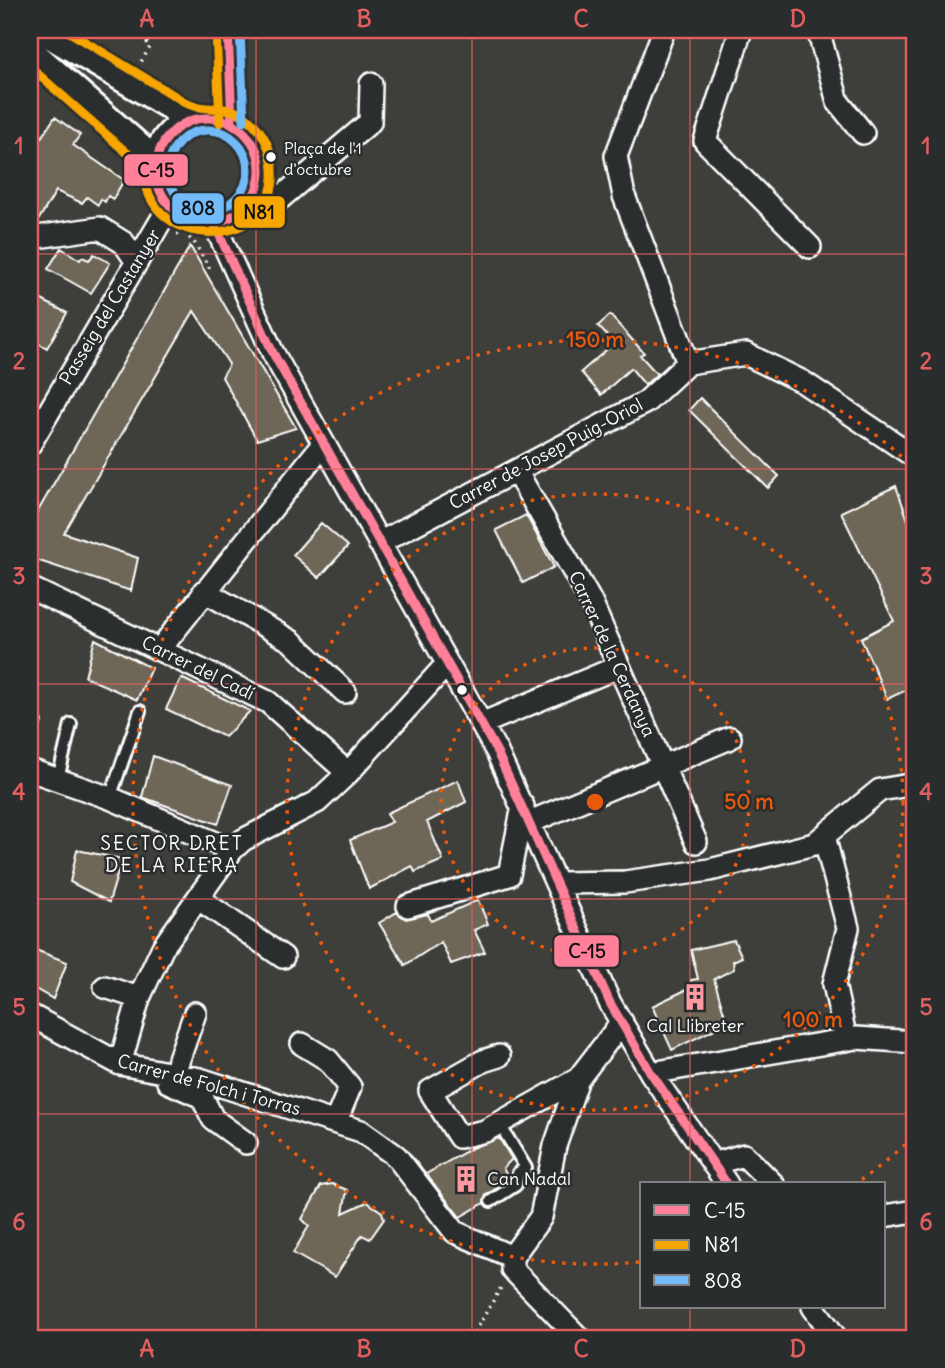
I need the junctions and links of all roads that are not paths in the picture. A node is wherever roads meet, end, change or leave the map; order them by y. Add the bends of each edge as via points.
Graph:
1 (42, 30) edge
2 (229, 30) edge
3 (664, 30) edge
4 (741, 30) edge
5 (818, 30) edge
6 (30, 51) edge
7 (371, 84) dead end
8 (192, 119) junction
9 (240, 120) junction
10 (863, 133) dead end
11 (155, 161) junction
12 (170, 206) junction
13 (251, 208) junction
14 (214, 222) junction
15 (30, 238) edge
16 (810, 247) dead end
17 (137, 262) junction
18 (688, 363) junction
19 (30, 444) edge
20 (323, 444) junction
21 (915, 457) edge
22 (516, 471) junction
23 (379, 543) junction
24 (30, 588) edge
25 (204, 591) junction
26 (160, 649) junction
27 (447, 664) junction
28 (611, 670) dead end
29 (345, 692) dead end
30 (140, 711) dead end
31 (35, 720) dead end
32 (71, 724) dead end
33 (481, 724) junction
34 (30, 737) edge
35 (730, 738) dead end
36 (664, 766) junction
37 (30, 771) edge
38 (348, 773) junction
39 (58, 779) junction
40 (915, 784) edge
41 (110, 798) junction
42 (526, 814) junction
43 (824, 836) junction
44 (696, 842) dead end
45 (232, 850) junction
46 (558, 883) junction
47 (199, 899) junction
48 (408, 906) dead end
49 (283, 957) dead end
50 (105, 987) dead end
51 (139, 998) junction
52 (195, 1013) dead end
53 (30, 1015) edge
54 (622, 1022) junction
55 (846, 1040) junction
56 (915, 1042) edge
57 (302, 1044) dead end
58 (499, 1056) dead end
59 (128, 1066) junction
60 (174, 1073) junction
61 (651, 1073) junction
62 (578, 1079) junction
63 (336, 1121) junction
64 (499, 1123) junction
65 (246, 1143) dead end
66 (713, 1164) junction
67 (726, 1182) edge
68 (771, 1182) edge
69 (491, 1201) dead end
70 (915, 1211) edge
71 (886, 1216) edge
72 (512, 1263) junction
73 (814, 1308) edge
74 (828, 1335) edge
75 (579, 1338) edge

1 - 8 street
2 - 9 street
3 - 18 street via 616,156 624,196
4 - 16 street via 705,141
5 - 10 street via 838,102
6 - 11 street
7 - 13 street via 370,122 264,212
8 - 9 street
8 - 11 street via 168,132
9 - 13 street via 259,154 261,176
11 - 12 street via 157,186
12 - 14 street via 190,220
12 - 17 street, Passeig del Castanyer
13 - 14 street
14 - 20 street via 273,353
15 - 17 street via 100,228 124,243
17 - 19 street, Passeig del Castanyer
18 - 21 street via 746,354 803,382
18 - 22 street, Carrer de Josep Puig-Oriol via 646,402
20 - 23 street
20 - 25 street
22 - 23 street, Carrer de Josep Puig-Oriol
22 - 36 street, Carrer de la Cerdanya via 590,600
23 - 27 street
24 - 26 street, Carrer del Cadí
25 - 26 street
25 - 29 street via 291,641
26 - 38 street, Carrer del Cadí via 268,702
27 - 33 street
27 - 38 street
28 - 33 street
30 - 41 lane
31 - 34 lane
32 - 39 lane
33 - 42 street
35 - 36 street
36 - 42 street
36 - 44 street, Carrer de la Cerdanya
37 - 39 street
38 - 45 street via 317,802
39 - 41 street
40 - 43 street via 880,790
41 - 45 street
42 - 46 street
42 - 48 street via 509,875
43 - 46 street via 814,844 710,870 625,882
43 - 55 street via 848,928 834,984
45 - 47 street
46 - 54 street
47 - 49 street
47 - 51 street via 163,947
50 - 51 street
51 - 59 street
52 - 60 street
53 - 59 street, Carrer de Folch i Torras
54 - 61 street
54 - 62 street
55 - 56 street
55 - 61 street
57 - 63 street via 328,1060 350,1087
58 - 64 street via 430,1091 458,1138
59 - 60 street, Carrer de Folch i Torras
59 - 65 street via 202,1097 213,1119
60 - 63 street, Carrer de Folch i Torras
61 - 66 street
62 - 64 street
62 - 72 street via 555,1146 541,1217
63 - 72 street, Carrer de Folch i Torras via 361,1131 396,1156 455,1232
64 - 69 lane via 526,1168 518,1173 516,1185
66 - 67 street
66 - 68 street via 744,1155
70 - 71 street
72 - 75 street
73 - 74 street

